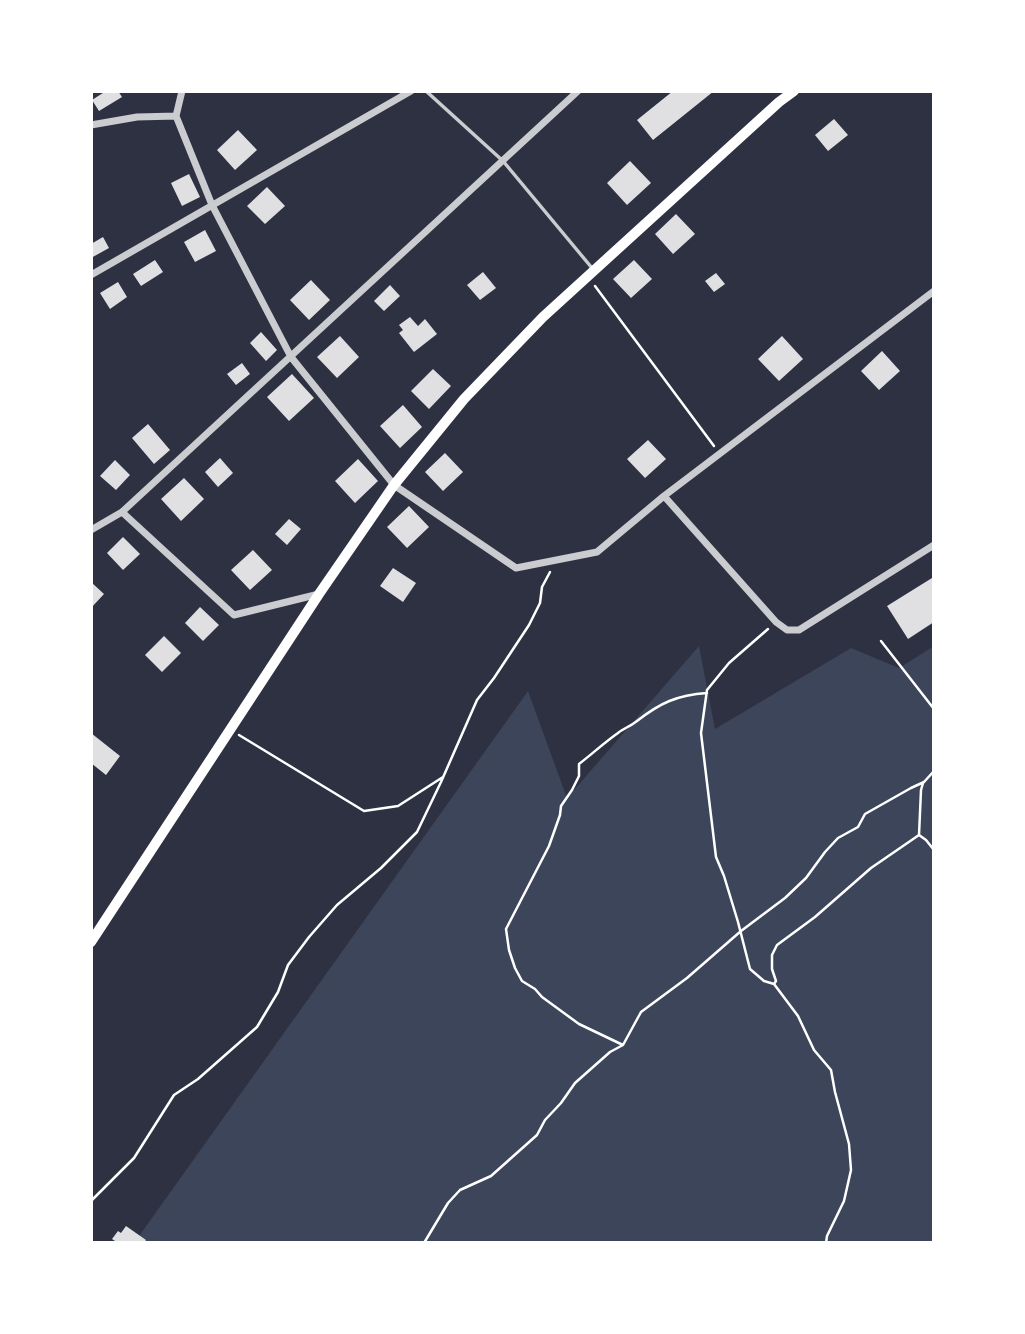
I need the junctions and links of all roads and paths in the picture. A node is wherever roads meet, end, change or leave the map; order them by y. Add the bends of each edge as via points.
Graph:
1 (182, 91) edge
2 (411, 91) edge
3 (426, 91) edge
4 (578, 91) edge
5 (794, 91) edge
6 (176, 116) junction
7 (91, 125) edge
8 (503, 161) junction
9 (212, 205) junction
10 (594, 270) junction
11 (91, 275) edge
12 (595, 286) dead end
13 (934, 291) edge
14 (292, 357) junction
15 (720, 454) junction
16 (394, 485) junction
17 (664, 496) junction
18 (122, 513) junction
19 (91, 530) edge
20 (934, 545) edge
21 (562, 559) junction
22 (319, 594) junction
23 (776, 622) junction
24 (881, 642) dead end
25 (707, 694) junction
26 (934, 709) edge
27 (230, 730) junction
28 (934, 771) edge
29 (444, 777) junction
30 (924, 782) junction
31 (919, 835) junction
32 (934, 850) edge
33 (741, 931) junction
34 (92, 940) edge
35 (775, 984) junction
36 (623, 1045) junction
37 (91, 1201) edge
38 (424, 1243) edge
39 (826, 1243) edge

1 - 6 street
2 - 9 street
3 - 8 lane
4 - 8 street
5 - 10 main road
6 - 7 street
6 - 9 street
8 - 10 lane
8 - 14 street
9 - 11 street
9 - 14 street
10 - 16 main road via 464,399
12 - 15 path
13 - 15 street
14 - 16 street
14 - 18 street
15 - 17 street
16 - 21 street via 516,568
16 - 22 main road
17 - 21 street via 597,552
17 - 23 street
18 - 19 street
18 - 22 street via 234,615
20 - 23 street via 799,630 787,630
21 - 29 path via 548,574 529,625 477,700
22 - 27 main road
23 - 25 path via 729,663
24 - 26 path
25 - 33 path via 701,733 716,858
25 - 36 path via 683,696 647,712 579,764 579,776 561,806 549,846 506,929 522,981 579,1024
27 - 29 path via 364,811 398,806
27 - 34 main road
28 - 30 path
29 - 37 path via 417,832 337,905 288,965 257,1027 174,1095 134,1158
30 - 31 path
30 - 33 path via 864,814 858,827 838,838 785,898
31 - 32 path
31 - 35 path via 777,945 772,955
33 - 35 path via 750,969
33 - 36 path via 641,1012
35 - 39 path via 831,1070 849,1144 851,1170
36 - 38 path via 575,1083 526,1145 491,1176 460,1190

